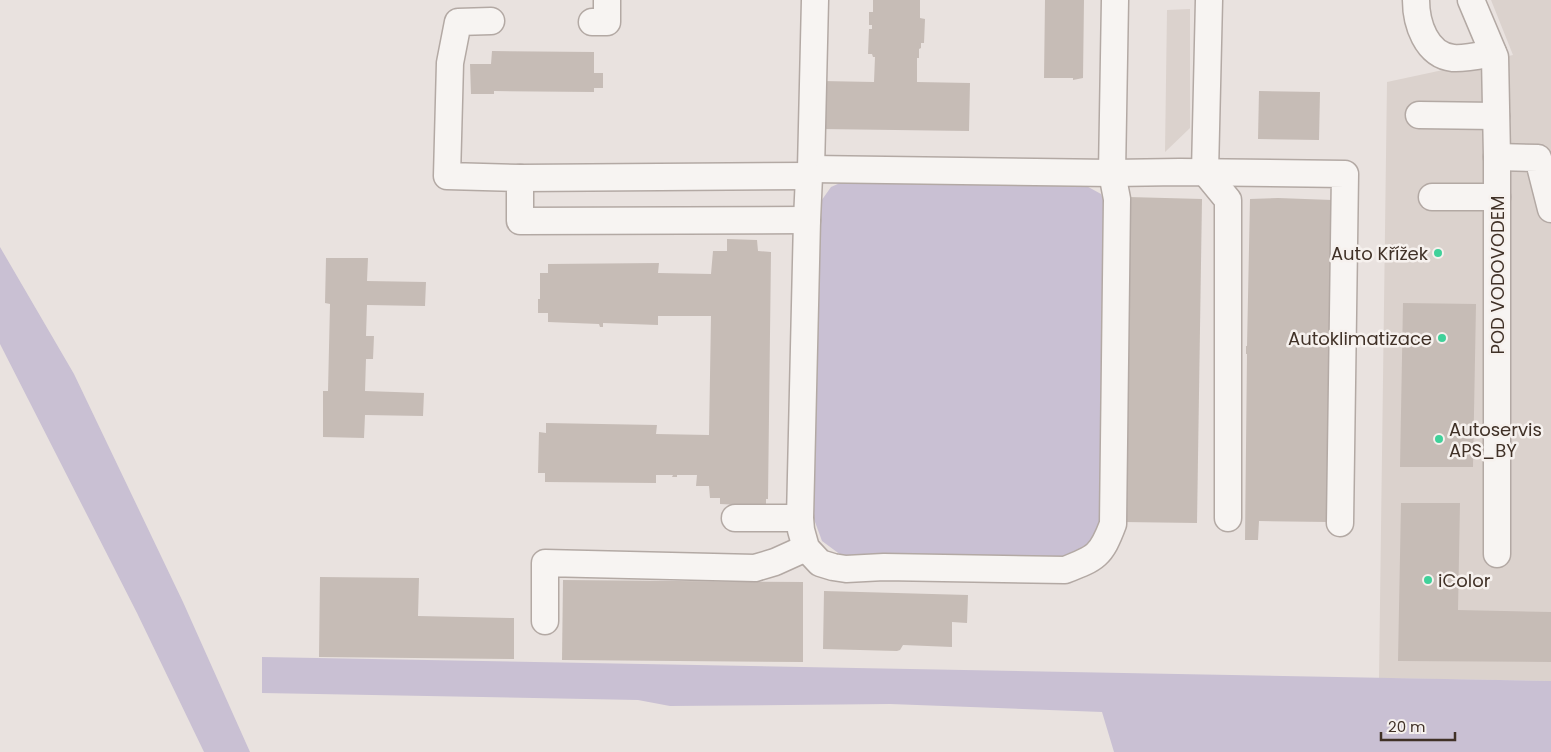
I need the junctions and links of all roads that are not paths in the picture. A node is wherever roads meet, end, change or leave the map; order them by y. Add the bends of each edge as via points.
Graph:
1 (607, 0) edge
2 (815, 0) edge
3 (1115, 0) edge
4 (1209, 0) edge
5 (1416, 0) edge
6 (1471, 0) edge
7 (458, 11) edge
8 (491, 21) dead end
9 (592, 22) dead end
10 (1493, 53) junction
11 (1419, 115) dead end
12 (1496, 116) junction
13 (1545, 151) edge
14 (1497, 156) junction
15 (1205, 172) junction
16 (810, 173) junction
17 (1112, 173) junction
18 (520, 178) junction
19 (1432, 197) dead end
20 (1497, 197) junction
21 (1551, 209) edge
22 (807, 220) junction
23 (736, 518) dead end
24 (800, 518) junction
25 (1228, 518) dead end
26 (1340, 523) dead end
27 (806, 548) junction
28 (1497, 554) dead end
29 (545, 621) dead end

1 - 9 street via 607,22
2 - 16 street
3 - 17 street
4 - 15 street
5 - 10 street via 1416,12 1425,40 1437,52 1453,58
6 - 10 street, POD VODOVODEM
7 - 8 street
7 - 18 street via 450,63 447,176
10 - 12 street, POD VODOVODEM
11 - 12 street
12 - 14 street, POD VODOVODEM
13 - 14 street
13 - 21 street
14 - 20 street, POD VODOVODEM
15 - 17 street
15 - 25 street via 1228,200
15 - 26 street via 1345,174
16 - 17 street
16 - 18 street
16 - 22 street
17 - 27 street via 1117,199 1113,524 1104,546 1089,561 1065,570 846,569 820,563
18 - 22 street via 520,221
19 - 20 street
20 - 28 street, POD VODOVODEM
22 - 24 street
23 - 24 street
24 - 27 street
27 - 29 street via 755,568 545,563

